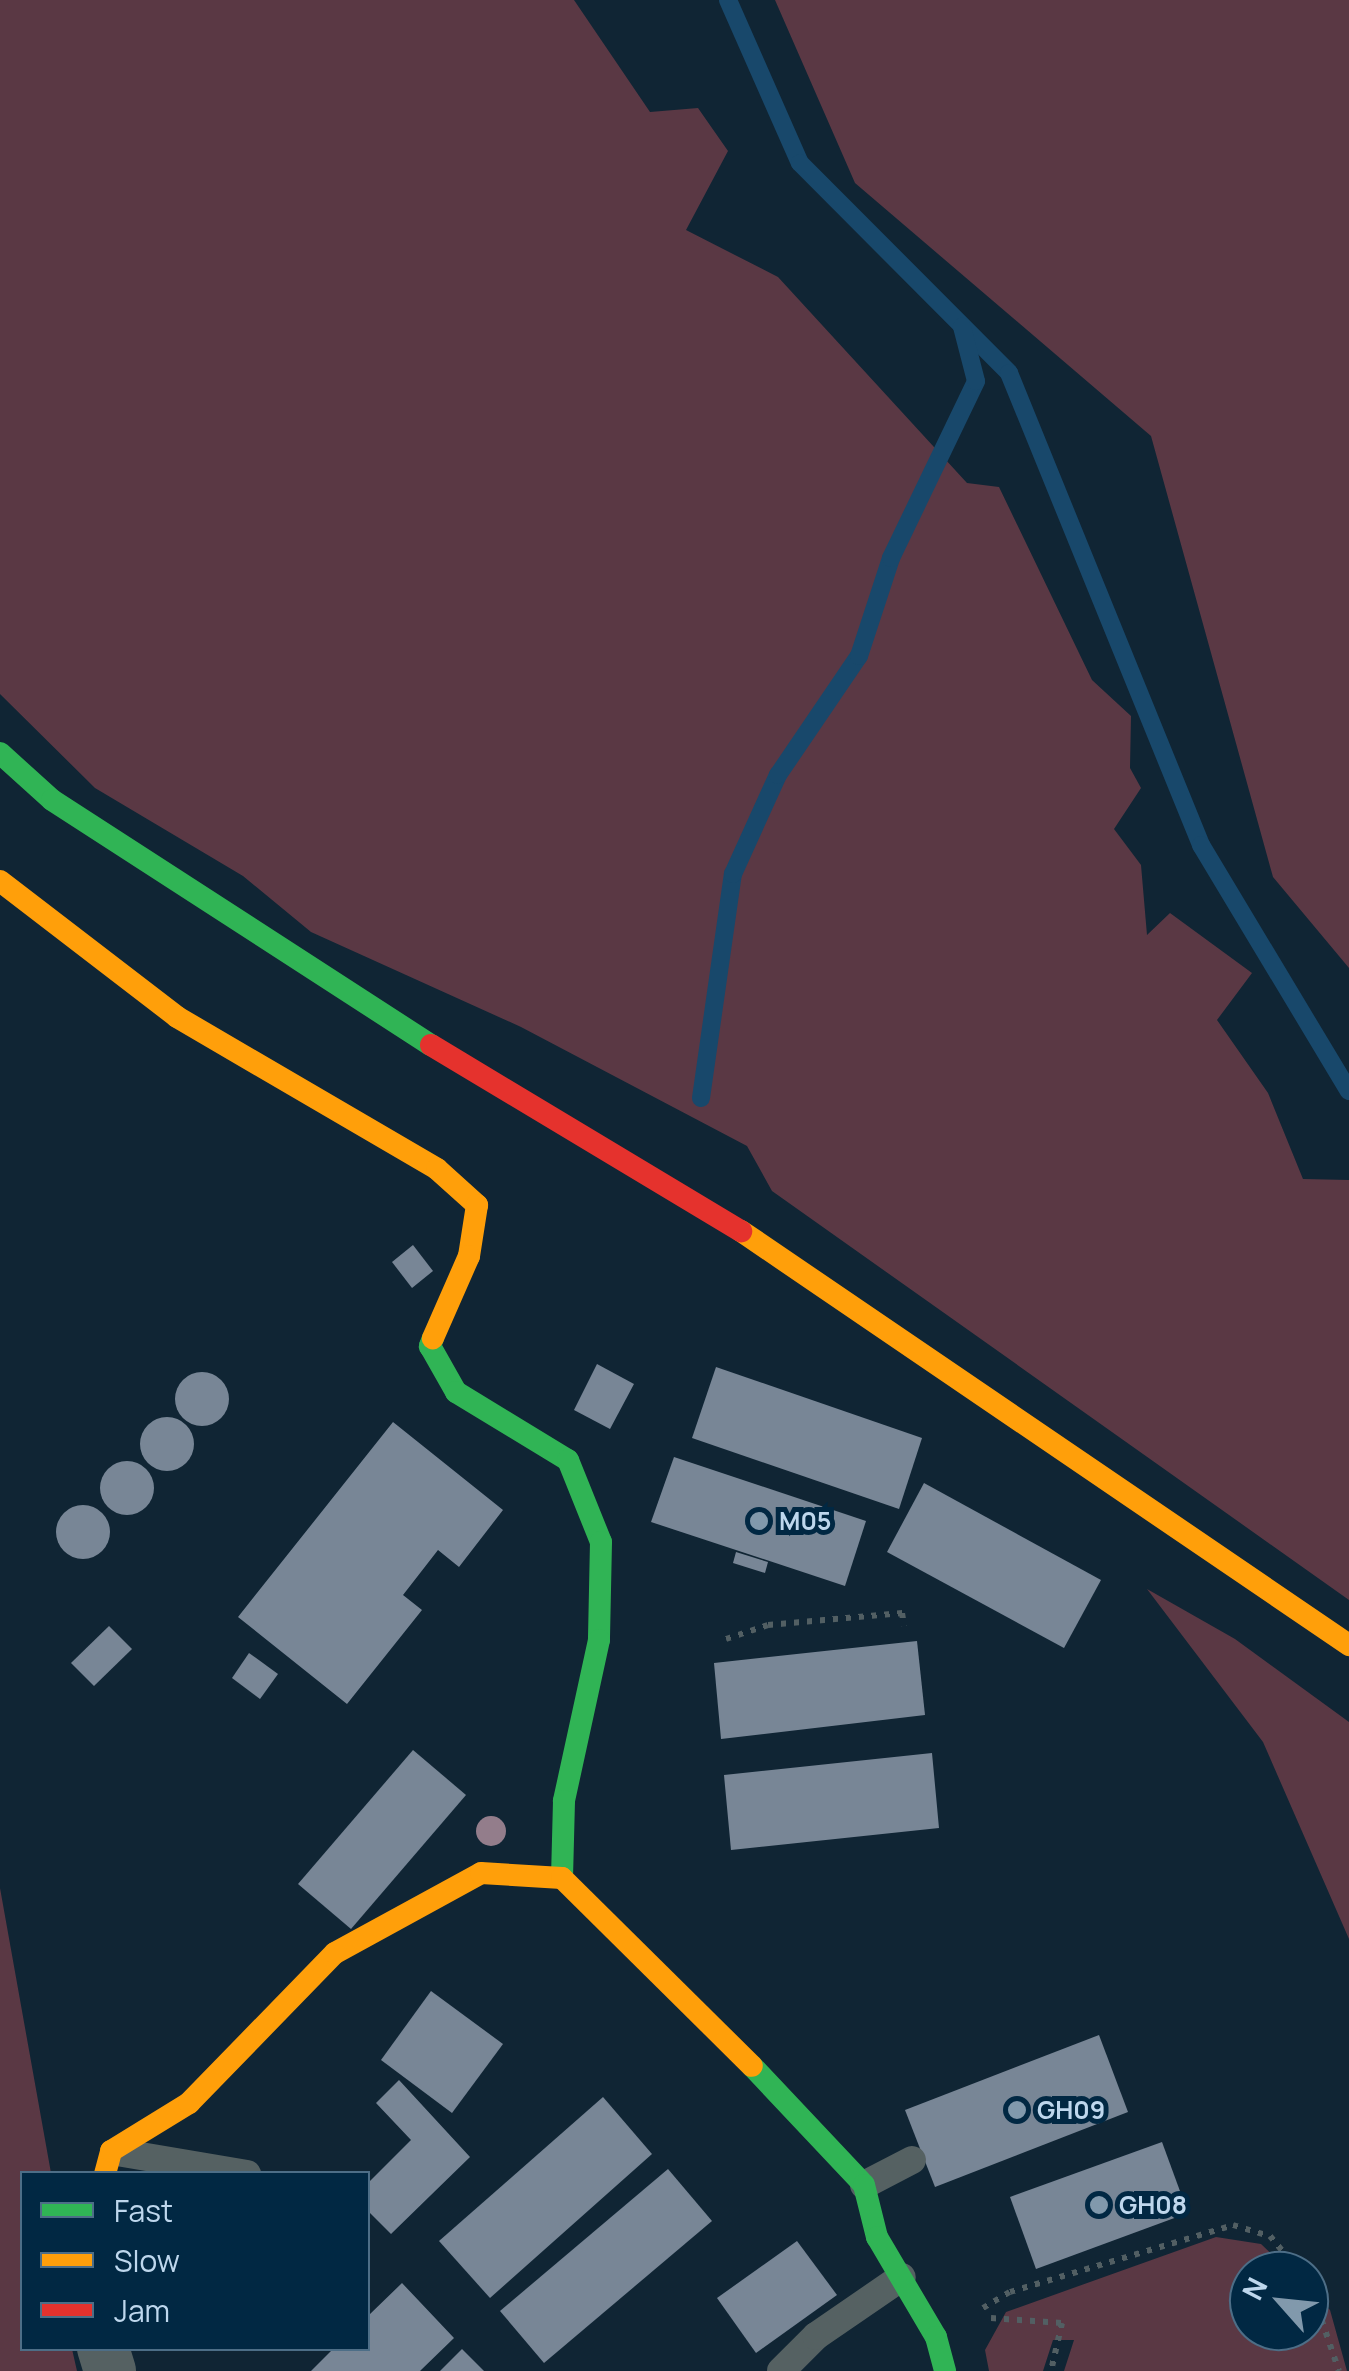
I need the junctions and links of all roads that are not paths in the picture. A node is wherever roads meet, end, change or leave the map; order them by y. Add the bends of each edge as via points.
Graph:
1 (0, 753) edge
2 (0, 881) edge
3 (1349, 1645) edge
4 (562, 1878) junction
5 (912, 2160) dead end
6 (108, 2162) edge
7 (212, 2171) edge
8 (864, 2185) junction
9 (902, 2277) junction
10 (781, 2371) edge
11 (945, 2371) edge

1 - 3 street via 52,800 345,996 663,1178
2 - 4 street via 177,1017 438,1169 477,1205 468,1256 430,1346 456,1392 568,1460 602,1542 598,1640 564,1801
4 - 6 street via 481,1873 335,1952 189,2103
4 - 8 street via 646,1953
5 - 8 lane
6 - 7 lane
8 - 9 street via 877,2237
9 - 10 lane via 816,2336
9 - 11 street via 936,2337

